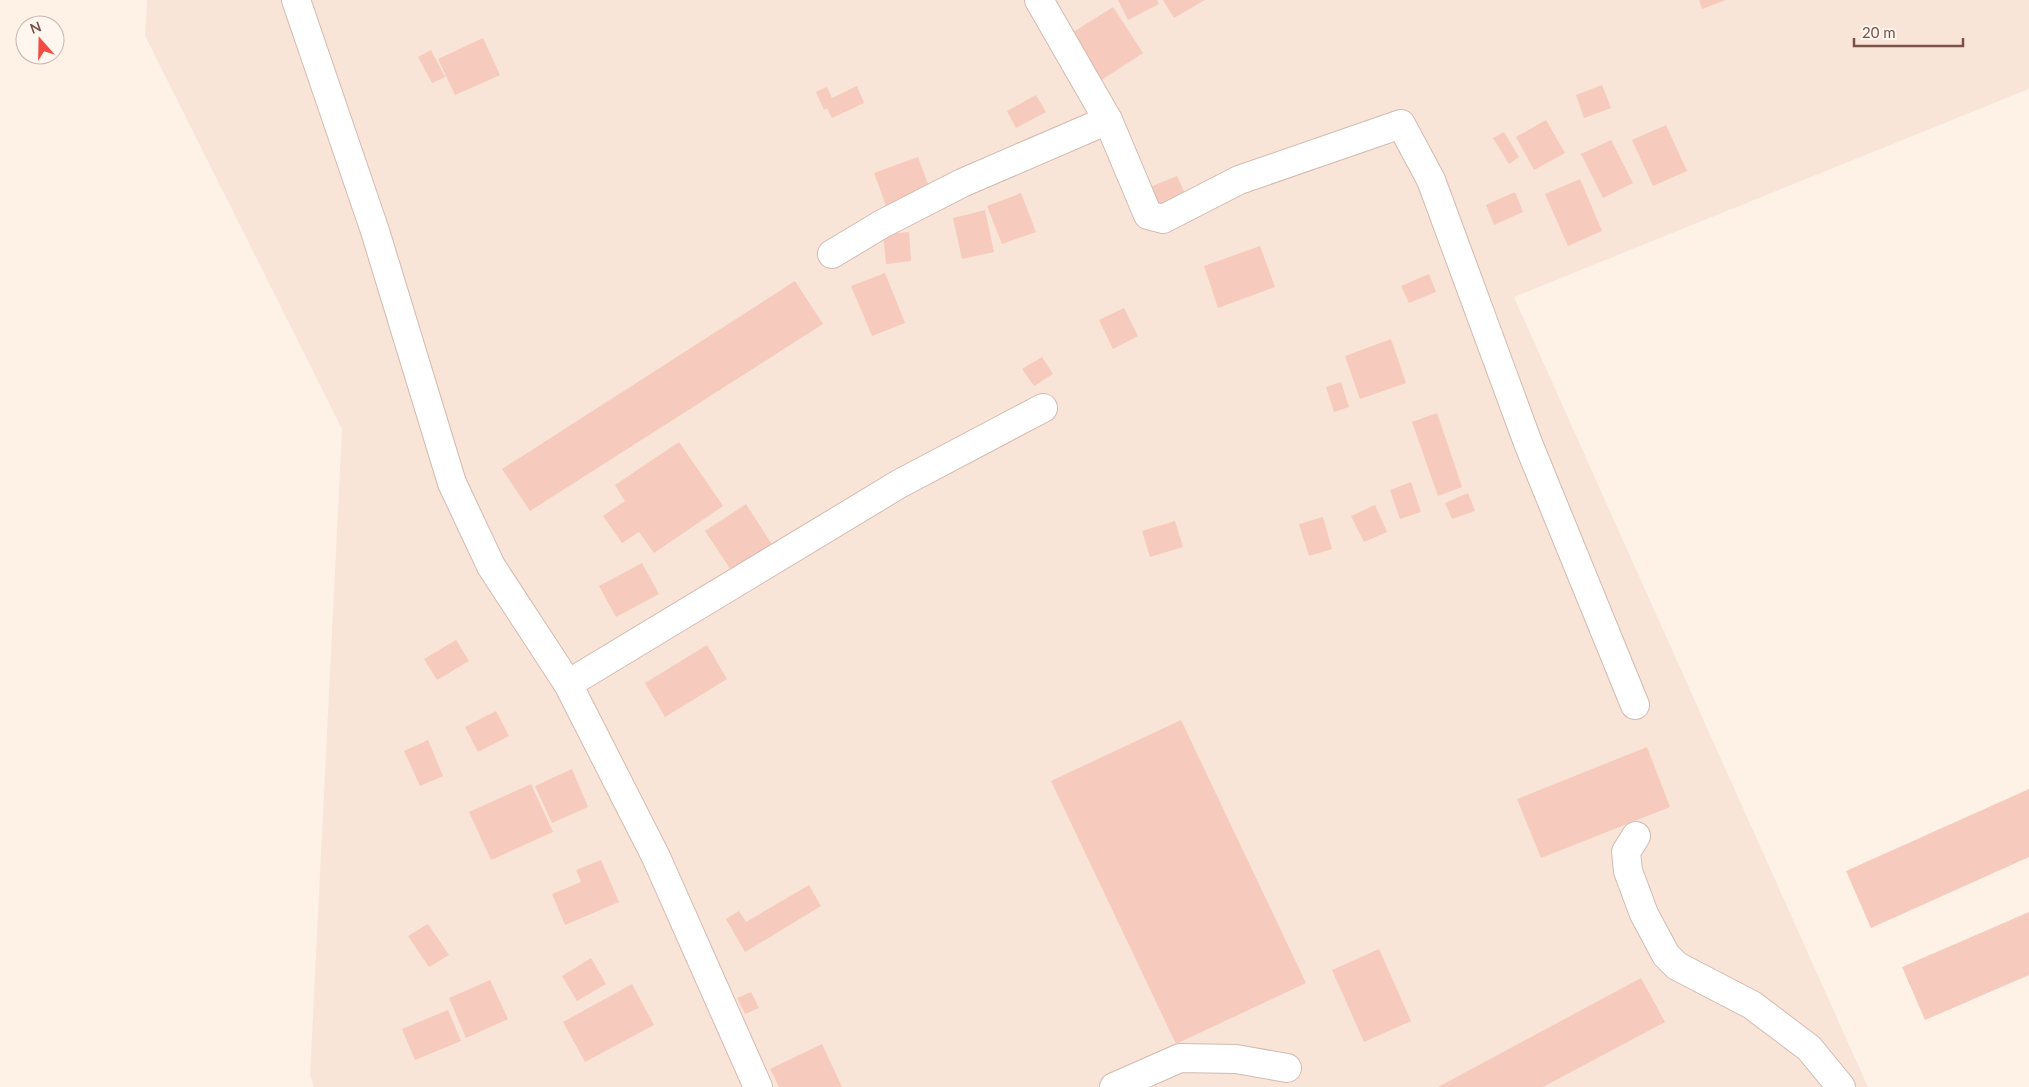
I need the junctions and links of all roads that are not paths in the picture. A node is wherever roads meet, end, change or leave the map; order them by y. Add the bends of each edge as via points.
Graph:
1 (296, 0) edge
2 (1039, 0) edge
3 (1108, 120) junction
4 (832, 254) dead end
5 (1043, 408) dead end
6 (568, 684) junction
7 (1635, 705) dead end
8 (1636, 836) dead end
9 (1287, 1068) dead end
10 (758, 1087) edge
11 (1114, 1087) edge
12 (1841, 1087) edge

1 - 6 street via 375,231 452,483 491,566
2 - 3 street
3 - 4 street via 962,183
3 - 7 street via 1148,214 1163,219 1240,180 1401,124 1431,180 1528,443
5 - 6 street via 900,484
6 - 10 street via 656,857
8 - 12 street via 1626,852 1628,871 1644,914 1666,955 1677,966 1752,1004 1809,1048
9 - 11 street via 1236,1059 1180,1058

